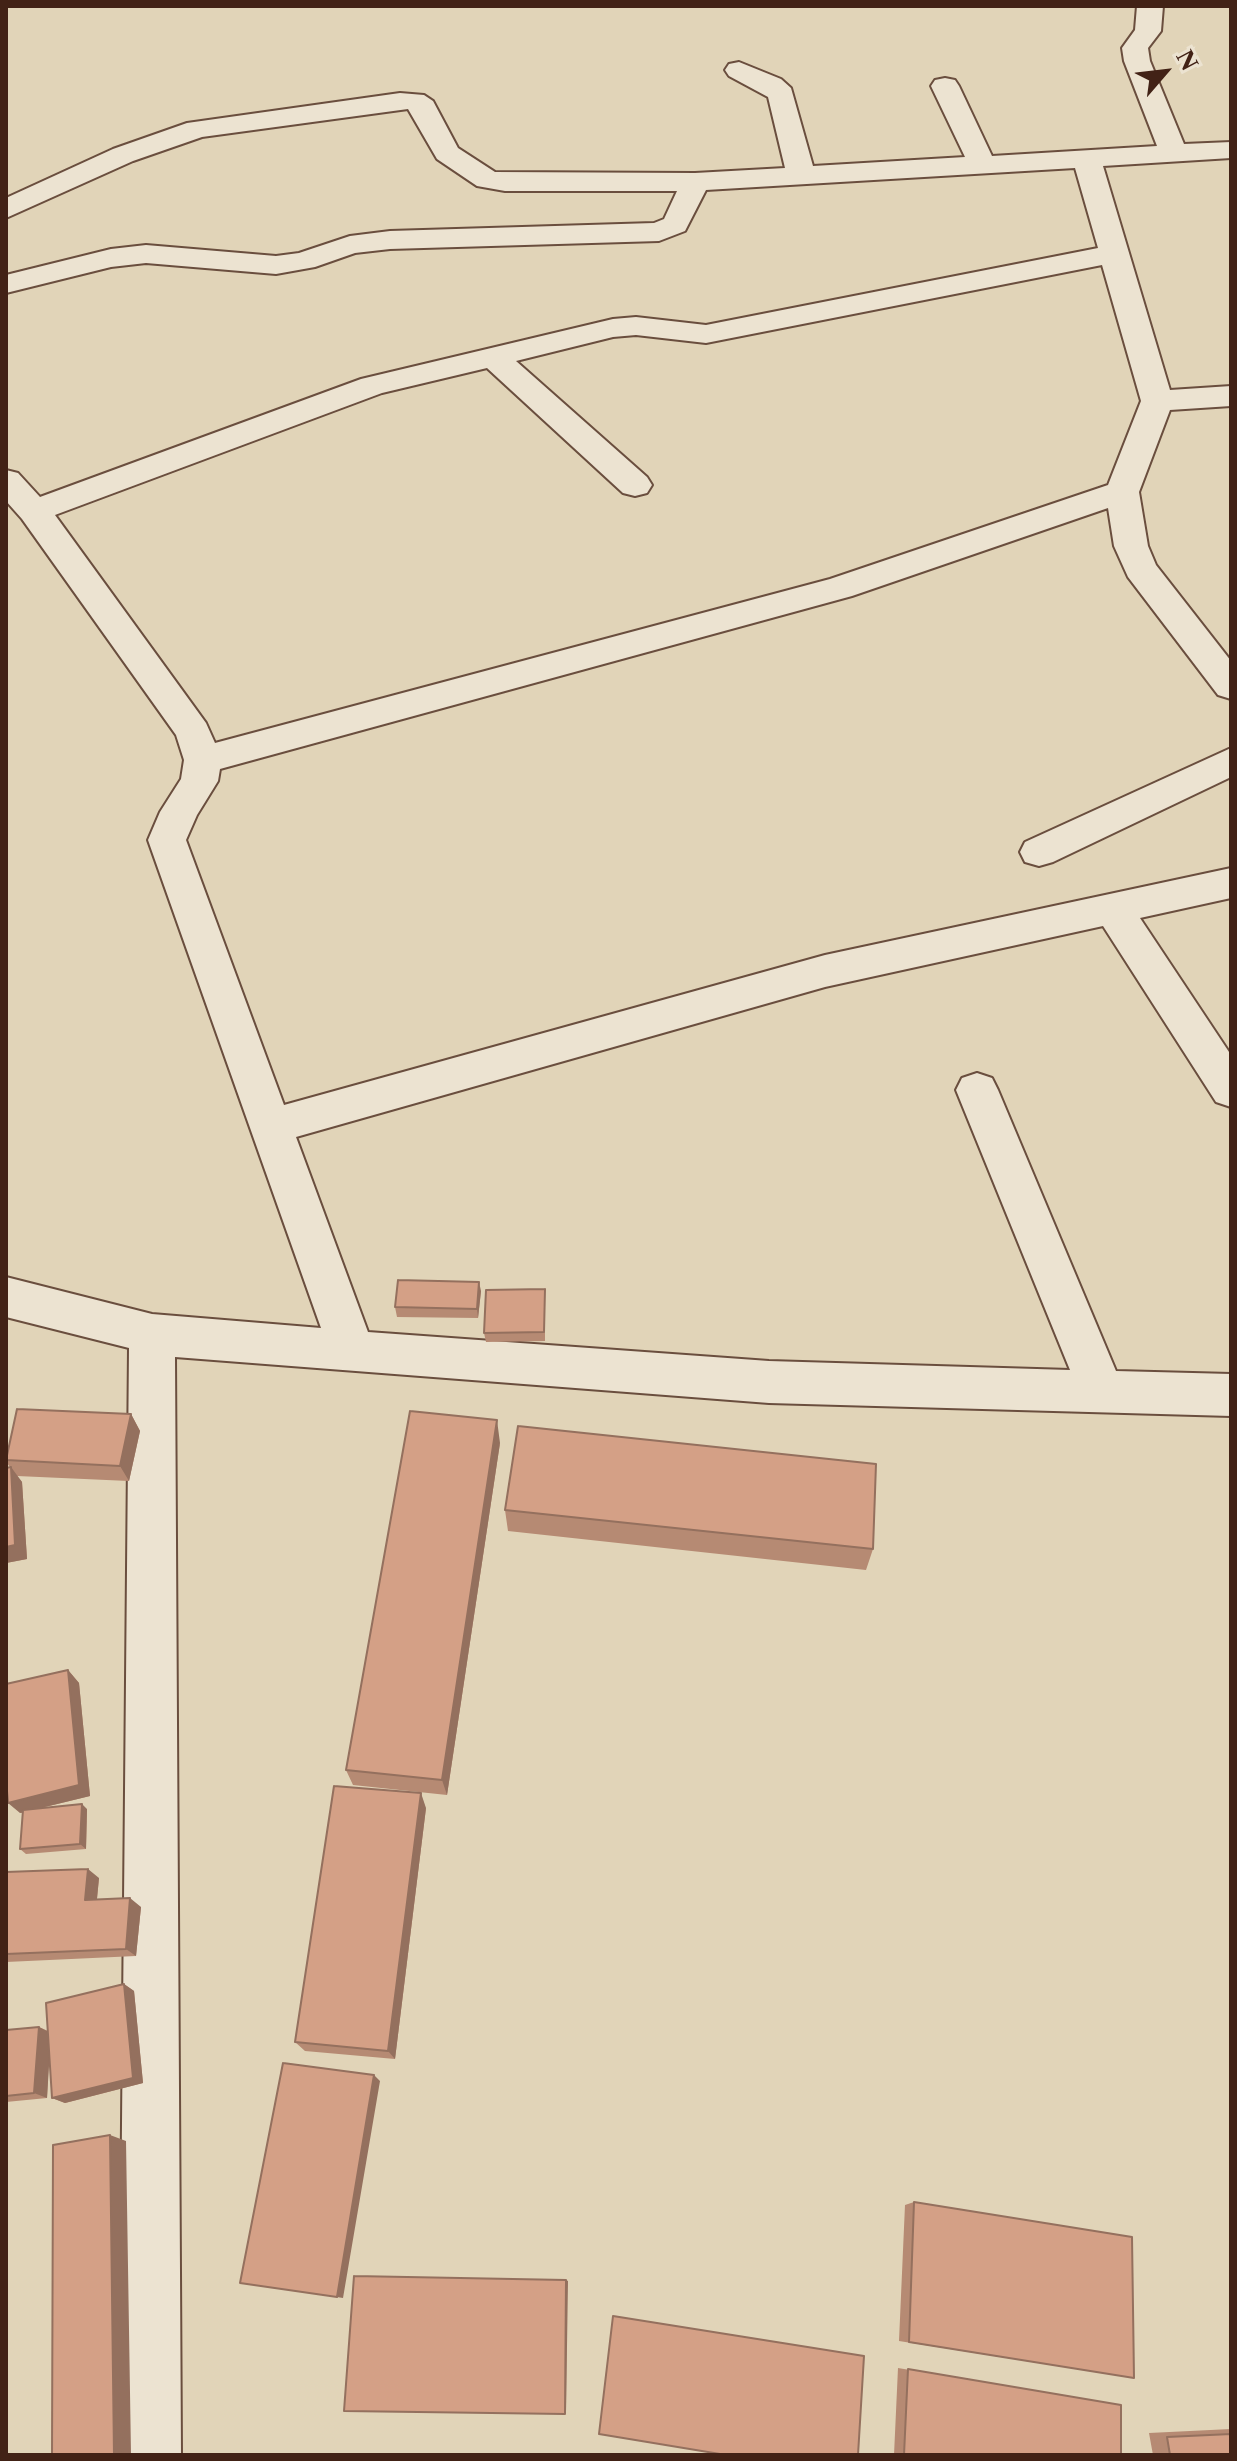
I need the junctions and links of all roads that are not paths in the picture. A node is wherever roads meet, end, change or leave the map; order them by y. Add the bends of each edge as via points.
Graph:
1 (1150, 6) edge
2 (739, 70) dead end
3 (945, 86) dead end
4 (1231, 150) edge
5 (1174, 154) junction
6 (1087, 161) junction
7 (983, 166) junction
8 (801, 175) junction
9 (695, 182) junction
10 (6, 209) edge
11 (1112, 254) junction
12 (6, 284) edge
13 (493, 357) junction
14 (1231, 396) edge
15 (1157, 401) junction
16 (6, 481) edge
17 (635, 485) dead end
18 (1122, 492) junction
19 (34, 511) junction
20 (1231, 686) edge
21 (203, 760) junction
22 (1231, 761) edge
23 (1039, 852) dead end
24 (1231, 883) edge
25 (1113, 909) junction
26 (977, 1090) dead end
27 (1231, 1090) edge
28 (271, 1126) junction
29 (6, 1297) edge
30 (152, 1334) junction
31 (352, 1351) junction
32 (1102, 1392) junction
33 (1231, 1395) edge
34 (150, 2455) edge

1 - 5 street via 1148,31 1135,48 1137,61
2 - 8 street via 781,94
3 - 7 street
4 - 5 street
5 - 6 street
6 - 7 street
6 - 11 street
7 - 8 street
8 - 9 street
9 - 10 street via 487,180 447,153 423,107 400,101 197,129 123,155
9 - 12 street via 675,225 659,232 390,240 276,265 146,254
11 - 13 street via 706,334 613,328
11 - 15 street
13 - 17 street
13 - 19 street via 372,386
14 - 15 street
15 - 18 street
16 - 19 street
18 - 20 street via 1140,569
18 - 21 street via 840,588
19 - 21 street via 193,732
21 - 28 street via 199,781 167,840
22 - 23 street
24 - 25 street
25 - 27 street
25 - 28 street via 825,971
26 - 32 street
28 - 31 street
29 - 30 street
30 - 31 street
30 - 34 street
31 - 32 street via 769,1382
32 - 33 street

